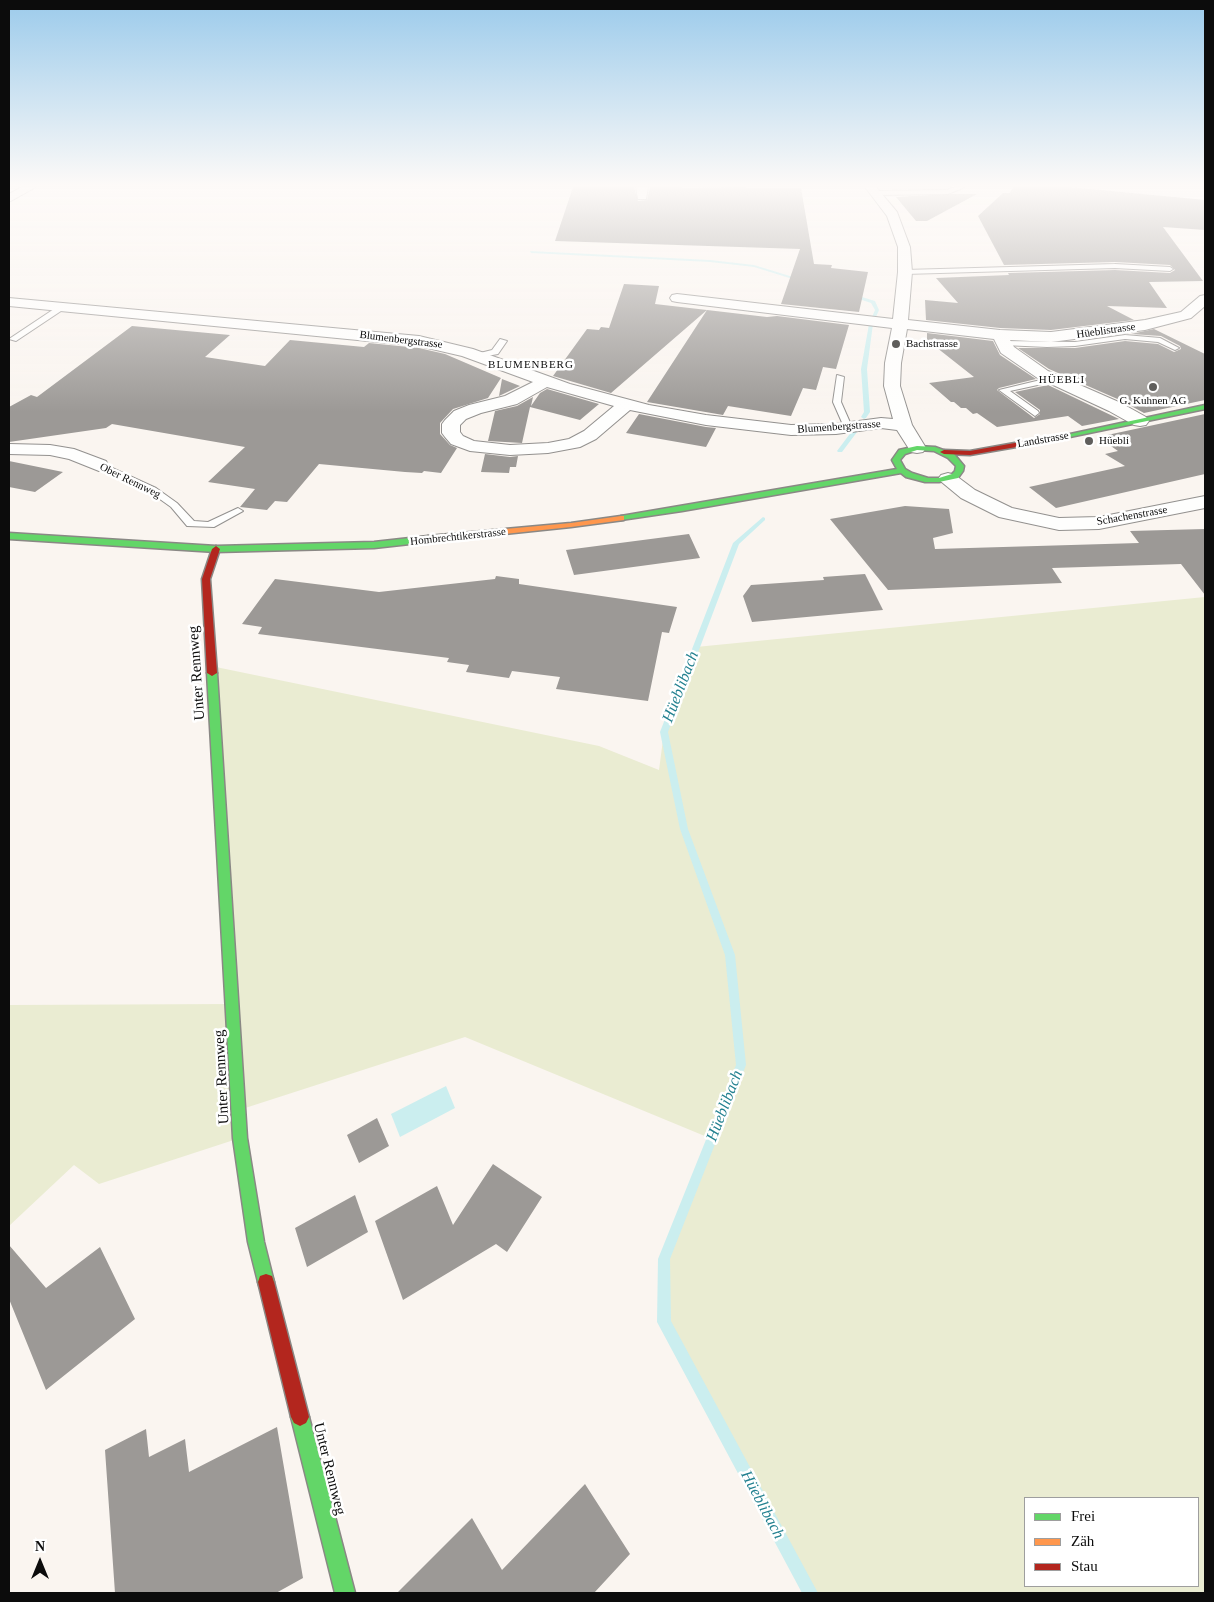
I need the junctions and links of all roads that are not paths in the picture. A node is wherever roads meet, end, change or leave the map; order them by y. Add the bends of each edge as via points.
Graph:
1 (905, 262) edge
2 (1170, 269) dead end
3 (905, 272) junction
4 (677, 298) dead end
5 (1205, 298) edge
6 (9, 302) edge
7 (63, 308) junction
8 (893, 324) junction
9 (1001, 339) junction
10 (13, 340) dead end
11 (503, 341) dead end
12 (1176, 348) dead end
13 (479, 356) junction
14 (840, 377) dead end
15 (1053, 380) junction
16 (545, 382) junction
17 (626, 405) junction
18 (1203, 408) edge
19 (1034, 413) dead end
20 (1140, 421) junction
21 (903, 424) junction
22 (852, 426) junction
23 (917, 448) junction
24 (9, 449) edge
25 (944, 452) junction
26 (99, 465) joint
27 (902, 470) junction
28 (954, 473) junction
29 (1205, 502) edge
30 (238, 512) dead end
31 (9, 536) edge
32 (216, 549) junction
33 (345, 1593) edge

1 - 3 street
2 - 3 lane via 1115,266
3 - 8 street
4 - 8 street
5 - 9 street, Hüeblistrasse via 1186,315 1145,325 1051,337
6 - 7 street, Blumenbergstrasse
7 - 10 lane
7 - 13 street, Blumenbergstrasse via 419,341
8 - 9 street, Hüeblistrasse
8 - 21 street via 892,377 896,406
9 - 12 lane via 1075,344 1126,337 1160,340
9 - 15 street via 1007,350
11 - 13 lane via 495,352
13 - 16 street, Blumenbergstrasse
14 - 22 lane via 837,402
15 - 19 lane via 1003,390
15 - 20 street
16 - 17 street, Blumenbergstrasse
16 - 17 street via 511,400 460,415 451,424 451,433 470,446 510,450 548,448 574,443 590,435
17 - 22 street, Blumenbergstrasse via 770,428 812,430
18 - 20 main road, Landstrasse
18 - 28 main road, Landstrasse via 1178,421 1153,428
20 - 25 main road, Landstrasse via 970,453
21 - 22 street, Blumenbergstrasse
21 - 23 street
23 - 25 main road, Landstrasse
23 - 27 main road via 898,456 896,460
24 - 26 street, Ober Rennweg via 50,450
25 - 28 main road via 957,460
26 - 30 lane, Ober Rennweg via 154,490 191,524 210,525
27 - 28 main road, Landstrasse via 923,479
27 - 32 main road, Hombrechtikerstrasse via 571,525 374,544
28 - 29 street, Schachenstrasse via 968,494 1006,513 1059,524 1099,523
31 - 32 main road, Hombrechtikerstrasse
32 - 33 main road, Unter Rennweg via 206,579 240,1138 256,1242

